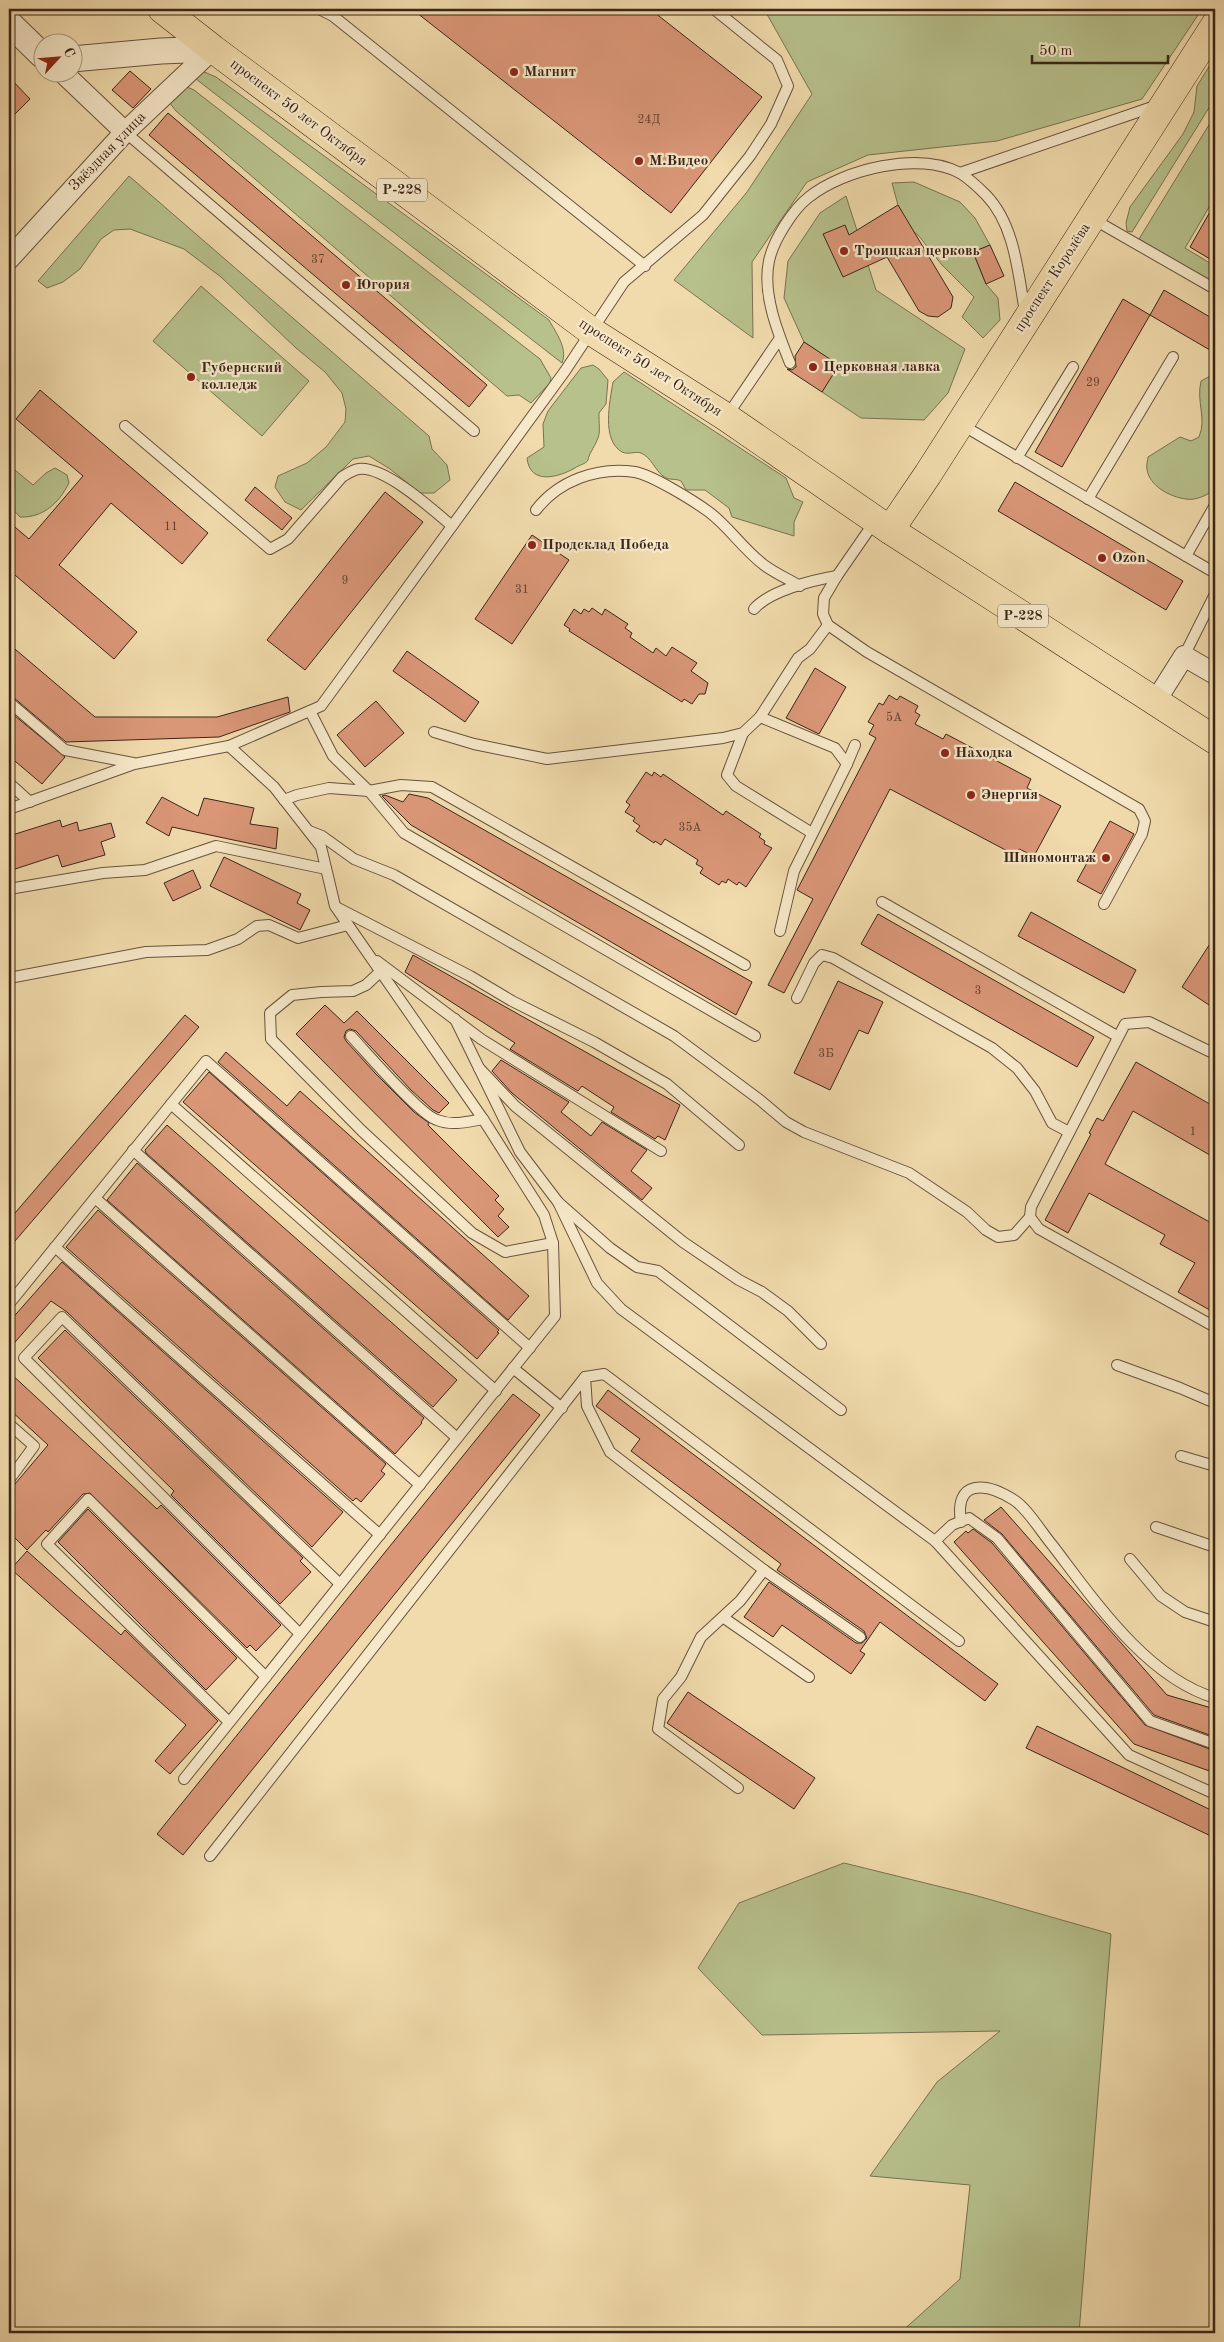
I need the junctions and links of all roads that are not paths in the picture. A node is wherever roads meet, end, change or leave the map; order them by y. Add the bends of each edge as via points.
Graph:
1 (162, 9) edge
2 (320, 9) edge
3 (714, 9) edge
4 (9, 23) edge
5 (1215, 25) edge
6 (32, 45) edge
7 (213, 50) junction
8 (82, 58) edge
9 (72, 82) edge
10 (1166, 103) junction
11 (125, 132) junction
12 (960, 173) junction
13 (1092, 218) junction
14 (14, 249) edge
15 (645, 266) junction
16 (1215, 289) edge
17 (1026, 320) junction
18 (591, 331) junction
19 (780, 338) junction
20 (1173, 357) dead end
21 (790, 363) dead end
22 (1073, 367) dead end
23 (726, 417) junction
24 (960, 424) junction
25 (125, 426) dead end
26 (474, 431) dead end
27 (1017, 458) junction
28 (1088, 499) junction
29 (1215, 505) edge
30 (536, 510) dead end
31 (883, 525) junction
32 (452, 526) junction
33 (1186, 556) junction
34 (1215, 573) edge
35 (837, 576) junction
36 (800, 586) junction
37 (1215, 594) edge
38 (754, 609) dead end
39 (828, 625) junction
40 (1184, 656) junction
41 (1215, 674) edge
42 (9, 702) edge
43 (1155, 702) junction
44 (310, 711) junction
45 (760, 717) junction
46 (434, 732) dead end
47 (743, 733) junction
48 (1215, 740) edge
49 (855, 745) dead end
50 (229, 746) junction
51 (134, 764) junction
52 (847, 764) junction
53 (9, 783) edge
54 (369, 791) junction
55 (284, 800) junction
56 (30, 802) junction
57 (9, 809) edge
58 (308, 831) junction
59 (812, 833) junction
60 (326, 869) junction
61 (9, 889) edge
62 (882, 902) dead end
63 (1104, 904) dead end
64 (335, 906) junction
65 (348, 924) junction
66 (780, 931) dead end
67 (372, 958) junction
68 (745, 965) dead end
69 (381, 971) junction
70 (9, 978) edge
71 (797, 998) dead end
72 (455, 1019) junction
73 (351, 1036) dead end
74 (755, 1036) dead end
75 (1118, 1036) junction
76 (1215, 1054) edge
77 (479, 1068) junction
78 (171, 1104) junction
79 (483, 1119) junction
80 (1069, 1132) junction
81 (739, 1145) dead end
82 (133, 1150) junction
83 (502, 1151) junction
84 (661, 1151) dead end
85 (528, 1163) junction
86 (95, 1198) junction
87 (558, 1202) junction
88 (1030, 1217) junction
89 (553, 1243) junction
90 (55, 1247) junction
91 (9, 1304) edge
92 (1215, 1327) edge
93 (821, 1344) dead end
94 (530, 1348) junction
95 (1117, 1365) dead end
96 (513, 1368) junction
97 (585, 1377) junction
98 (496, 1390) junction
99 (1215, 1403) edge
100 (562, 1408) junction
101 (841, 1410) dead end
102 (9, 1424) edge
103 (457, 1438) junction
104 (1181, 1456) dead end
105 (1215, 1466) edge
106 (9, 1480) edge
107 (420, 1485) junction
108 (961, 1522) junction
109 (1156, 1527) dead end
110 (380, 1535) junction
111 (935, 1541) junction
112 (1215, 1547) edge
113 (1130, 1559) dead end
114 (764, 1570) junction
115 (340, 1584) junction
116 (724, 1618) junction
117 (1215, 1622) edge
118 (300, 1634) junction
119 (860, 1637) dead end
120 (959, 1641) dead end
121 (266, 1677) junction
122 (809, 1677) dead end
123 (1215, 1698) edge
124 (230, 1722) junction
125 (1215, 1744) edge
126 (184, 1778) dead end
127 (738, 1788) dead end
128 (1215, 1794) edge
129 (210, 1856) dead end

1 - 7 main road, проспект 50 лет Октября / Р-228
2 - 15 lane via 333,16
3 - 15 lane via 777,60 788,86 771,124 730,182 702,215
4 - 6 street
5 - 10 main road, проспект Королёва
7 - 8 street
7 - 11 street, Звёздная улица
7 - 18 main road, проспект 50 лет Октября / Р-228
9 - 11 street
10 - 12 lane
10 - 13 main road, проспект Королёва
11 - 14 street, Звёздная улица
11 - 26 lane
12 - 17 lane via 987,196 1010,232
12 - 19 lane via 925,163 881,166 842,179 808,197 785,224 769,260 769,301
13 - 16 lane
13 - 17 main road, проспект Королёва
15 - 18 lane via 624,282
17 - 24 main road, проспект Королёва
18 - 23 main road, проспект 50 лет Октября / Р-228
18 - 32 lane
19 - 21 lane
19 - 23 lane
20 - 28 lane
22 - 27 lane
23 - 31 main road, проспект 50 лет Октября / Р-228
24 - 27 lane
24 - 31 main road, проспект Королёва
25 - 32 lane via 270,549 288,539 342,478 361,469 386,476
27 - 28 lane
28 - 33 lane
29 - 33 lane
30 - 36 lane via 548,496 581,477 596,472 636,472 708,512 766,567
31 - 35 lane
31 - 43 main road, проспект 50 лет Октября / Р-228
32 - 44 lane via 322,706
33 - 34 lane
35 - 36 lane
35 - 39 lane via 824,598 823,614
36 - 38 lane via 765,598
37 - 40 lane
39 - 45 lane via 810,649 798,658
39 - 63 lane via 867,652 1139,809 1145,821 1142,834
40 - 41 street
40 - 43 street
42 - 51 lane via 65,750
43 - 48 main road, проспект 50 лет Октября / Р-228
44 - 50 lane
44 - 54 lane via 333,756
45 - 47 lane
45 - 52 lane via 835,748
46 - 47 lane via 547,759
47 - 59 lane via 728,776 736,786
49 - 52 lane
50 - 51 lane
50 - 55 lane
51 - 56 lane
52 - 59 lane
53 - 56 lane
54 - 55 lane via 329,788
54 - 68 lane via 401,785 432,787
54 - 74 lane via 404,833
55 - 58 lane
56 - 57 lane
58 - 60 lane via 321,847
58 - 88 lane via 322,836 354,859 394,875 674,1036 786,1122 909,1173 998,1237 1014,1235
59 - 66 lane via 794,871
60 - 61 lane via 216,846 146,870 103,873
60 - 64 lane
62 - 75 lane
64 - 65 lane
64 - 81 lane via 594,1042 666,1084
65 - 67 lane
65 - 70 lane via 298,938 269,925 257,926 238,939 207,950 146,952
67 - 69 lane
67 - 72 lane
69 - 79 lane
69 - 89 lane via 366,985 353,991 292,995 270,1013 270,1038 362,1131 472,1233 505,1252
71 - 80 lane via 814,963 822,955 833,958 992,1048 1017,1068 1052,1124
72 - 77 lane
72 - 84 lane via 563,1092
73 - 79 lane via 407,1096 435,1120 456,1124
75 - 76 lane via 1125,1024 1149,1022
75 - 80 lane
77 - 85 lane
77 - 93 lane via 515,1106 644,1211 683,1242 788,1311
78 - 82 lane
78 - 94 lane via 206,1061
78 - 98 lane
79 - 83 lane
80 - 88 lane via 1031,1207
82 - 86 lane
82 - 103 lane
83 - 85 lane
83 - 89 lane via 544,1215
85 - 87 lane
86 - 90 lane
86 - 107 lane
87 - 101 lane via 610,1248 637,1267 658,1271
87 - 111 lane via 597,1283 621,1310
88 - 92 lane via 1039,1228
89 - 94 lane via 555,1316
90 - 91 lane
90 - 110 lane
94 - 96 lane
95 - 99 lane
96 - 98 lane
96 - 100 lane
97 - 100 lane
97 - 114 lane via 587,1406 610,1452
97 - 120 lane via 604,1374
98 - 103 lane
100 - 129 lane
102 - 106 lane via 34,1446
103 - 107 lane
104 - 105 lane
107 - 110 lane
108 - 111 lane via 952,1525
108 - 123 lane via 961,1497 969,1489 982,1486 1015,1501 1111,1619 1143,1652 1168,1675
108 - 125 lane via 969,1518 997,1538 1150,1721
109 - 112 lane
110 - 115 lane
111 - 128 lane via 1129,1755
113 - 117 lane via 1160,1596 1185,1612
114 - 116 lane
114 - 119 lane
115 - 118 lane
115 - 118 lane via 62,1317 24,1358
116 - 122 lane
116 - 127 lane via 701,1637 681,1677 663,1699 658,1730
118 - 121 lane
121 - 124 lane
121 - 124 lane via 88,1498 47,1544
124 - 126 lane

